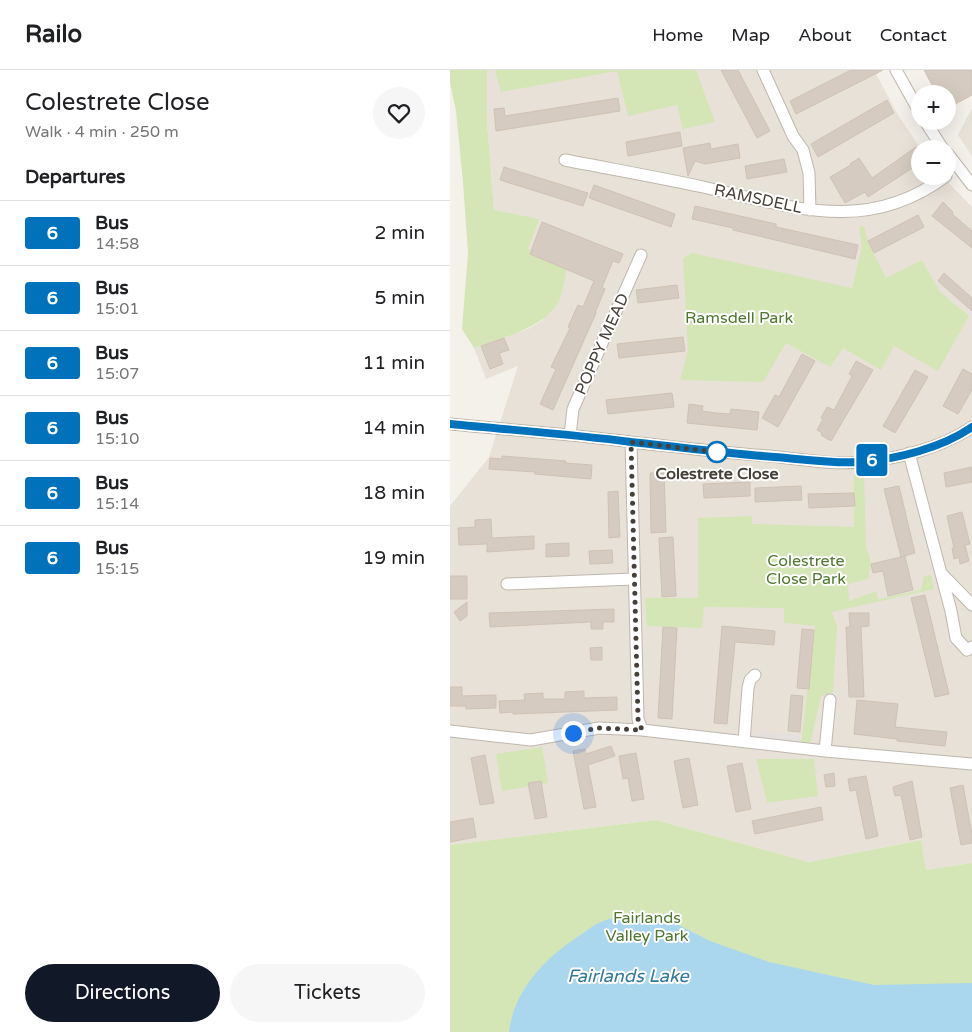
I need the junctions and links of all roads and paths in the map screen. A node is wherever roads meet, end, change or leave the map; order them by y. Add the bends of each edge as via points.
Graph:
1 (763, 70) edge
2 (896, 70) edge
3 (911, 97) edge
4 (565, 160) dead end
5 (956, 176) edge
6 (933, 185) edge
7 (972, 185) edge
8 (810, 210) junction
9 (641, 255) dead end
10 (450, 424) edge
11 (972, 427) edge
12 (570, 435) junction
13 (631, 442) junction
14 (909, 454) junction
15 (940, 571) junction
16 (634, 579) junction
17 (507, 584) dead end
18 (972, 605) edge
19 (972, 647) edge
20 (755, 675) dead end
21 (830, 700) dead end
22 (642, 730) junction
23 (450, 731) edge
24 (744, 742) junction
25 (825, 751) junction
26 (972, 764) edge

1 - 8 street via 793,136 803,150 809,173
2 - 3 street
4 - 8 street, RAMSDELL
5 - 7 street
6 - 8 street, RAMSDELL via 872,209 831,213
9 - 12 street, POPPY MEAD via 573,409
10 - 12 street
11 - 14 street via 949,440
12 - 13 street
13 - 14 street via 816,461 861,462
13 - 16 street
14 - 15 street
15 - 18 street
15 - 19 street via 956,638 967,650
16 - 17 street
16 - 22 street via 638,719
20 - 24 street via 748,688
21 - 25 street
22 - 23 street via 599,728 531,740
22 - 24 street
24 - 25 street
25 - 26 street

